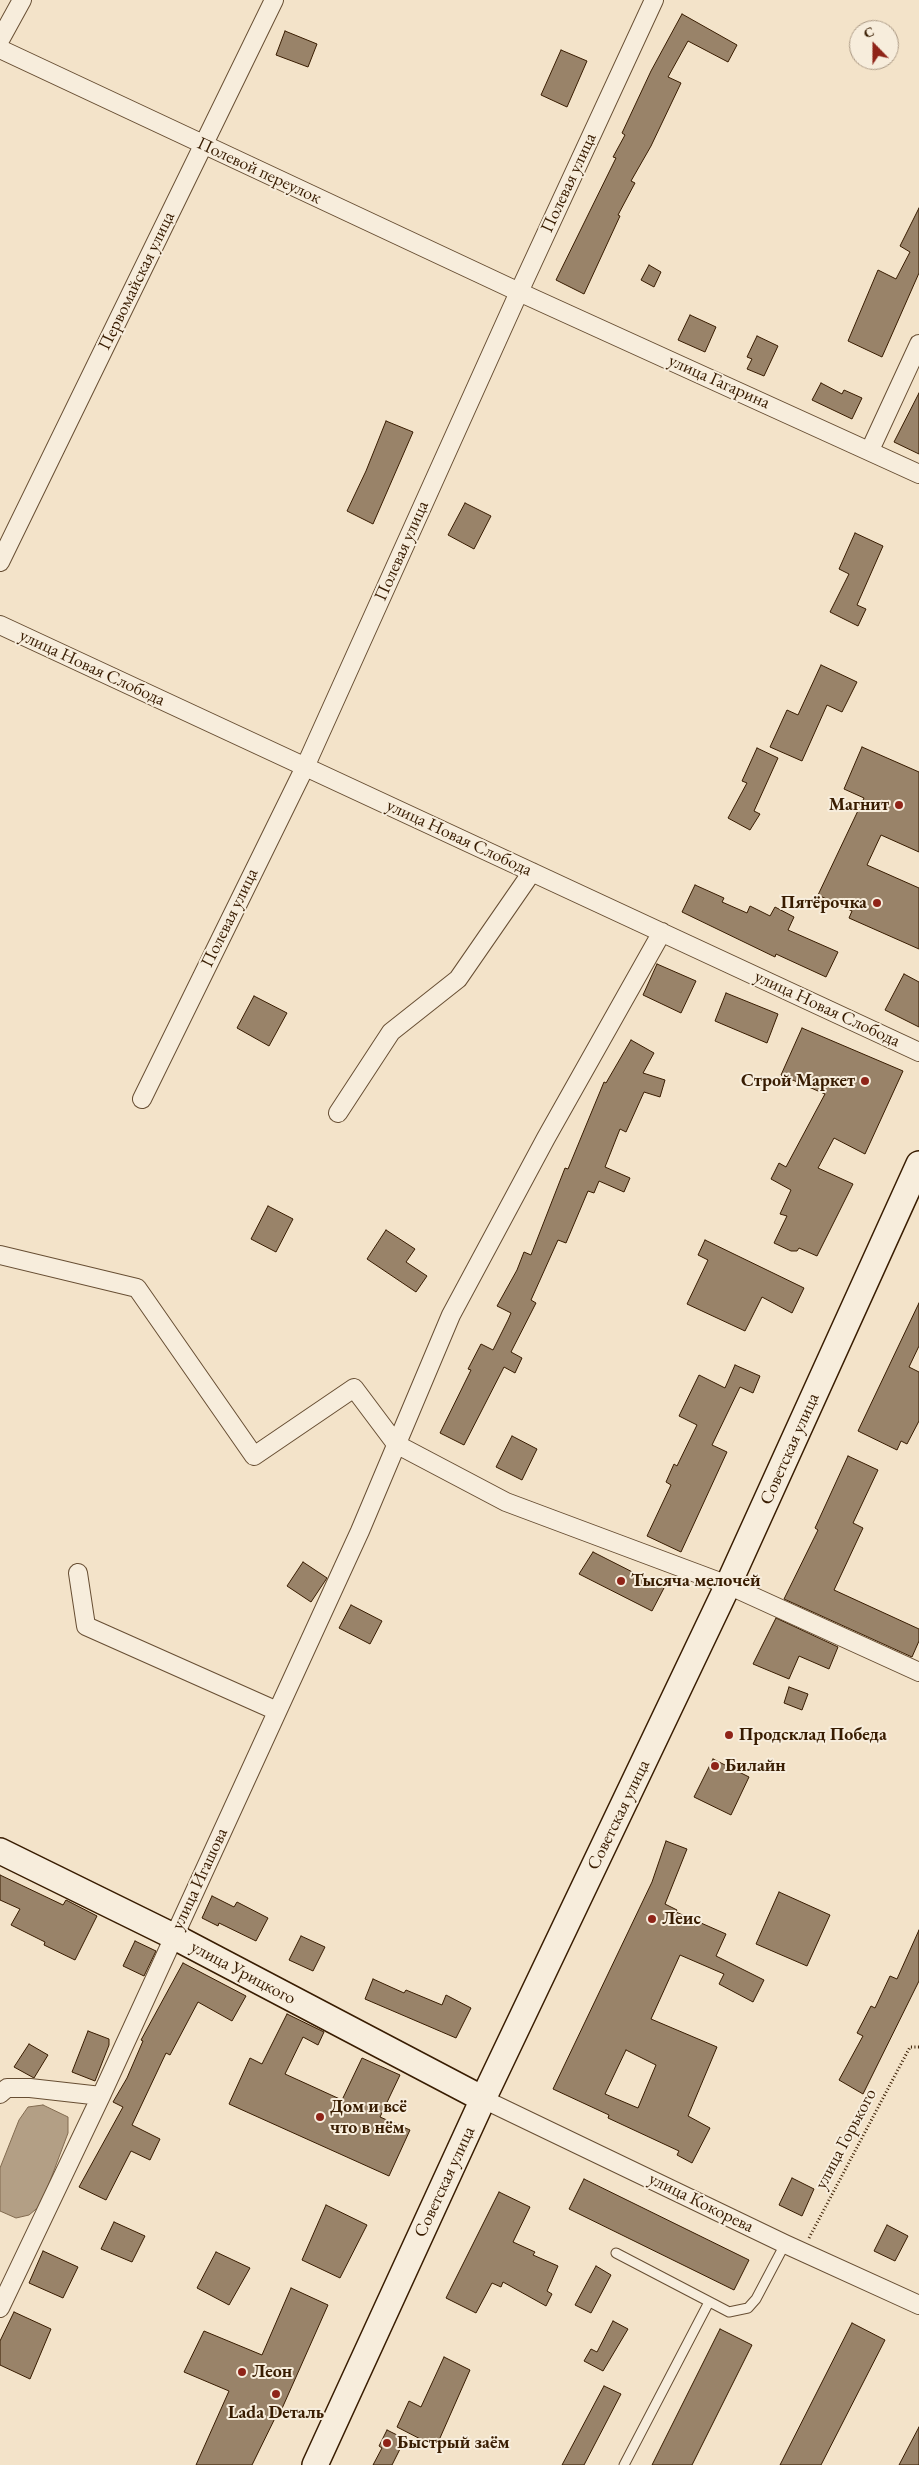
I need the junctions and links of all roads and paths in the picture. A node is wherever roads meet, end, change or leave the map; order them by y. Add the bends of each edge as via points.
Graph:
1 (22, 0) edge
2 (274, 0) edge
3 (654, 0) edge
4 (0, 40) edge
5 (0, 49) edge
6 (204, 145) junction
7 (519, 292) junction
8 (919, 344) edge
9 (870, 450) junction
10 (919, 474) edge
11 (0, 562) edge
12 (0, 625) edge
13 (305, 767) junction
14 (532, 872) junction
15 (662, 932) junction
16 (919, 1052) edge
17 (142, 1099) dead end
18 (338, 1113) dead end
19 (919, 1164) edge
20 (0, 1255) edge
21 (396, 1444) junction
22 (78, 1573) dead end
23 (728, 1586) junction
24 (919, 1672) edge
25 (277, 1711) junction
26 (0, 1851) edge
27 (173, 1936) junction
28 (919, 2046) edge
29 (0, 2094) edge
30 (102, 2096) junction
31 (483, 2099) junction
32 (785, 2244) junction
33 (802, 2252) junction
34 (616, 2253) dead end
35 (6, 2279) edge
36 (709, 2302) junction
37 (919, 2305) edge
38 (0, 2308) edge
39 (315, 2465) edge
40 (624, 2465) edge

1 - 4 street
2 - 6 street, Первомайская улица
3 - 7 street, Полевая улица
5 - 6 street, Полевой переулок
6 - 7 street, Полевой переулок
6 - 11 street, Первомайская улица
7 - 9 street, улица Гагарина
7 - 13 street, Полевая улица
8 - 9 street
9 - 10 street, улица Гагарина
12 - 13 street, улица Новая Слобода
13 - 14 street, улица Новая Слобода
13 - 17 street, Полевая улица
14 - 15 street, улица Новая Слобода
14 - 18 street via 458,979 391,1032
15 - 16 street, улица Новая Слобода
15 - 21 street, улица Игашова via 550,1130 451,1315
19 - 23 main road, Советская улица
20 - 21 street via 137,1288 254,1456 354,1388
21 - 23 street via 506,1502
21 - 25 street, улица Игашова via 360,1531
22 - 25 street via 86,1626
23 - 24 street
23 - 31 main road, Советская улица
25 - 27 street, улица Игашова
26 - 27 main road, улица Урицкого
27 - 30 street, улица Игашова
27 - 31 main road, улица Урицкого
28 - 33 path, улица Горького via 910,2047
29 - 30 street via 7,2088 30,2088
30 - 35 street, улица Игашова
31 - 32 street, улица Кокорева
31 - 39 main road, Советская улица
32 - 33 street, улица Кокорева
32 - 36 lane via 748,2308 729,2312
33 - 37 street, улица Кокорева
34 - 36 lane
35 - 38 street, улица Игашова
36 - 40 lane

